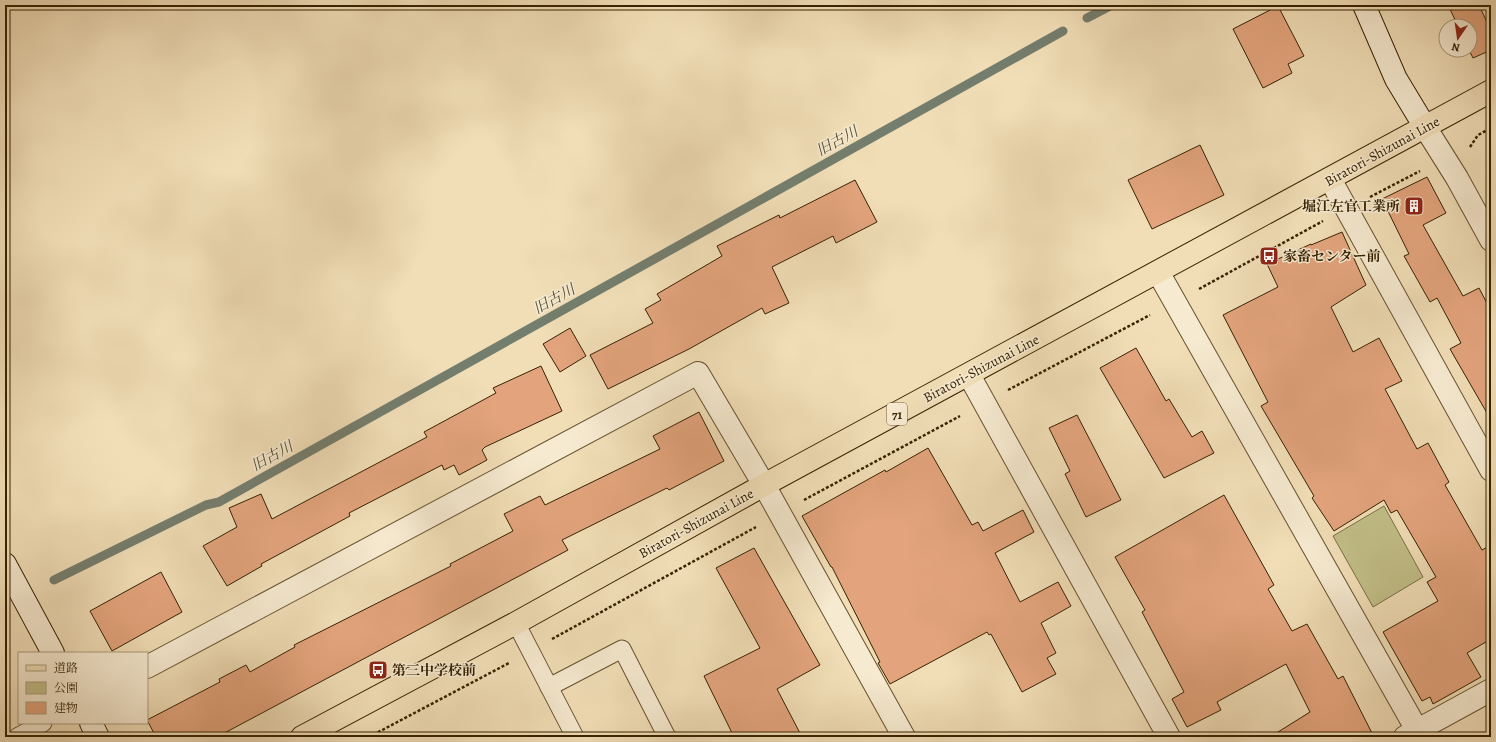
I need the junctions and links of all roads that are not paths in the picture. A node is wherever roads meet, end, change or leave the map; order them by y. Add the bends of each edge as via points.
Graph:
1 (1364, 5) edge
2 (1491, 91) edge
3 (1425, 127) junction
4 (1330, 179) junction
5 (1491, 240) edge
6 (1158, 272) junction
7 (969, 375) junction
8 (1491, 470) edge
9 (764, 485) junction
10 (5, 564) edge
11 (516, 623) junction
12 (53, 652) edge
13 (148, 666) edge
14 (549, 687) junction
15 (1491, 690) edge
16 (41, 724) edge
17 (92, 724) edge
18 (1411, 734) edge
19 (17, 737) edge
20 (98, 737) edge
21 (302, 737) edge
22 (575, 737) edge
23 (668, 737) edge
24 (904, 737) edge
25 (1169, 737) edge

1 - 3 street via 1396,79
2 - 3 main road, Biratori-Shizunai Line / 71
3 - 4 main road, Biratori-Shizunai Line / 71
3 - 5 street
4 - 6 main road, Biratori-Shizunai Line / 71
4 - 8 street
6 - 7 main road, Biratori-Shizunai Line / 71
6 - 18 street
7 - 9 main road, Biratori-Shizunai Line / 71
7 - 25 street
9 - 11 main road, Biratori-Shizunai Line / 71
9 - 13 street via 698,373
9 - 24 street
10 - 12 street
11 - 14 lane
11 - 21 main road, Biratori-Shizunai Line / 71
14 - 22 lane
14 - 23 lane via 622,649
15 - 18 street
16 - 19 lane
17 - 20 street

